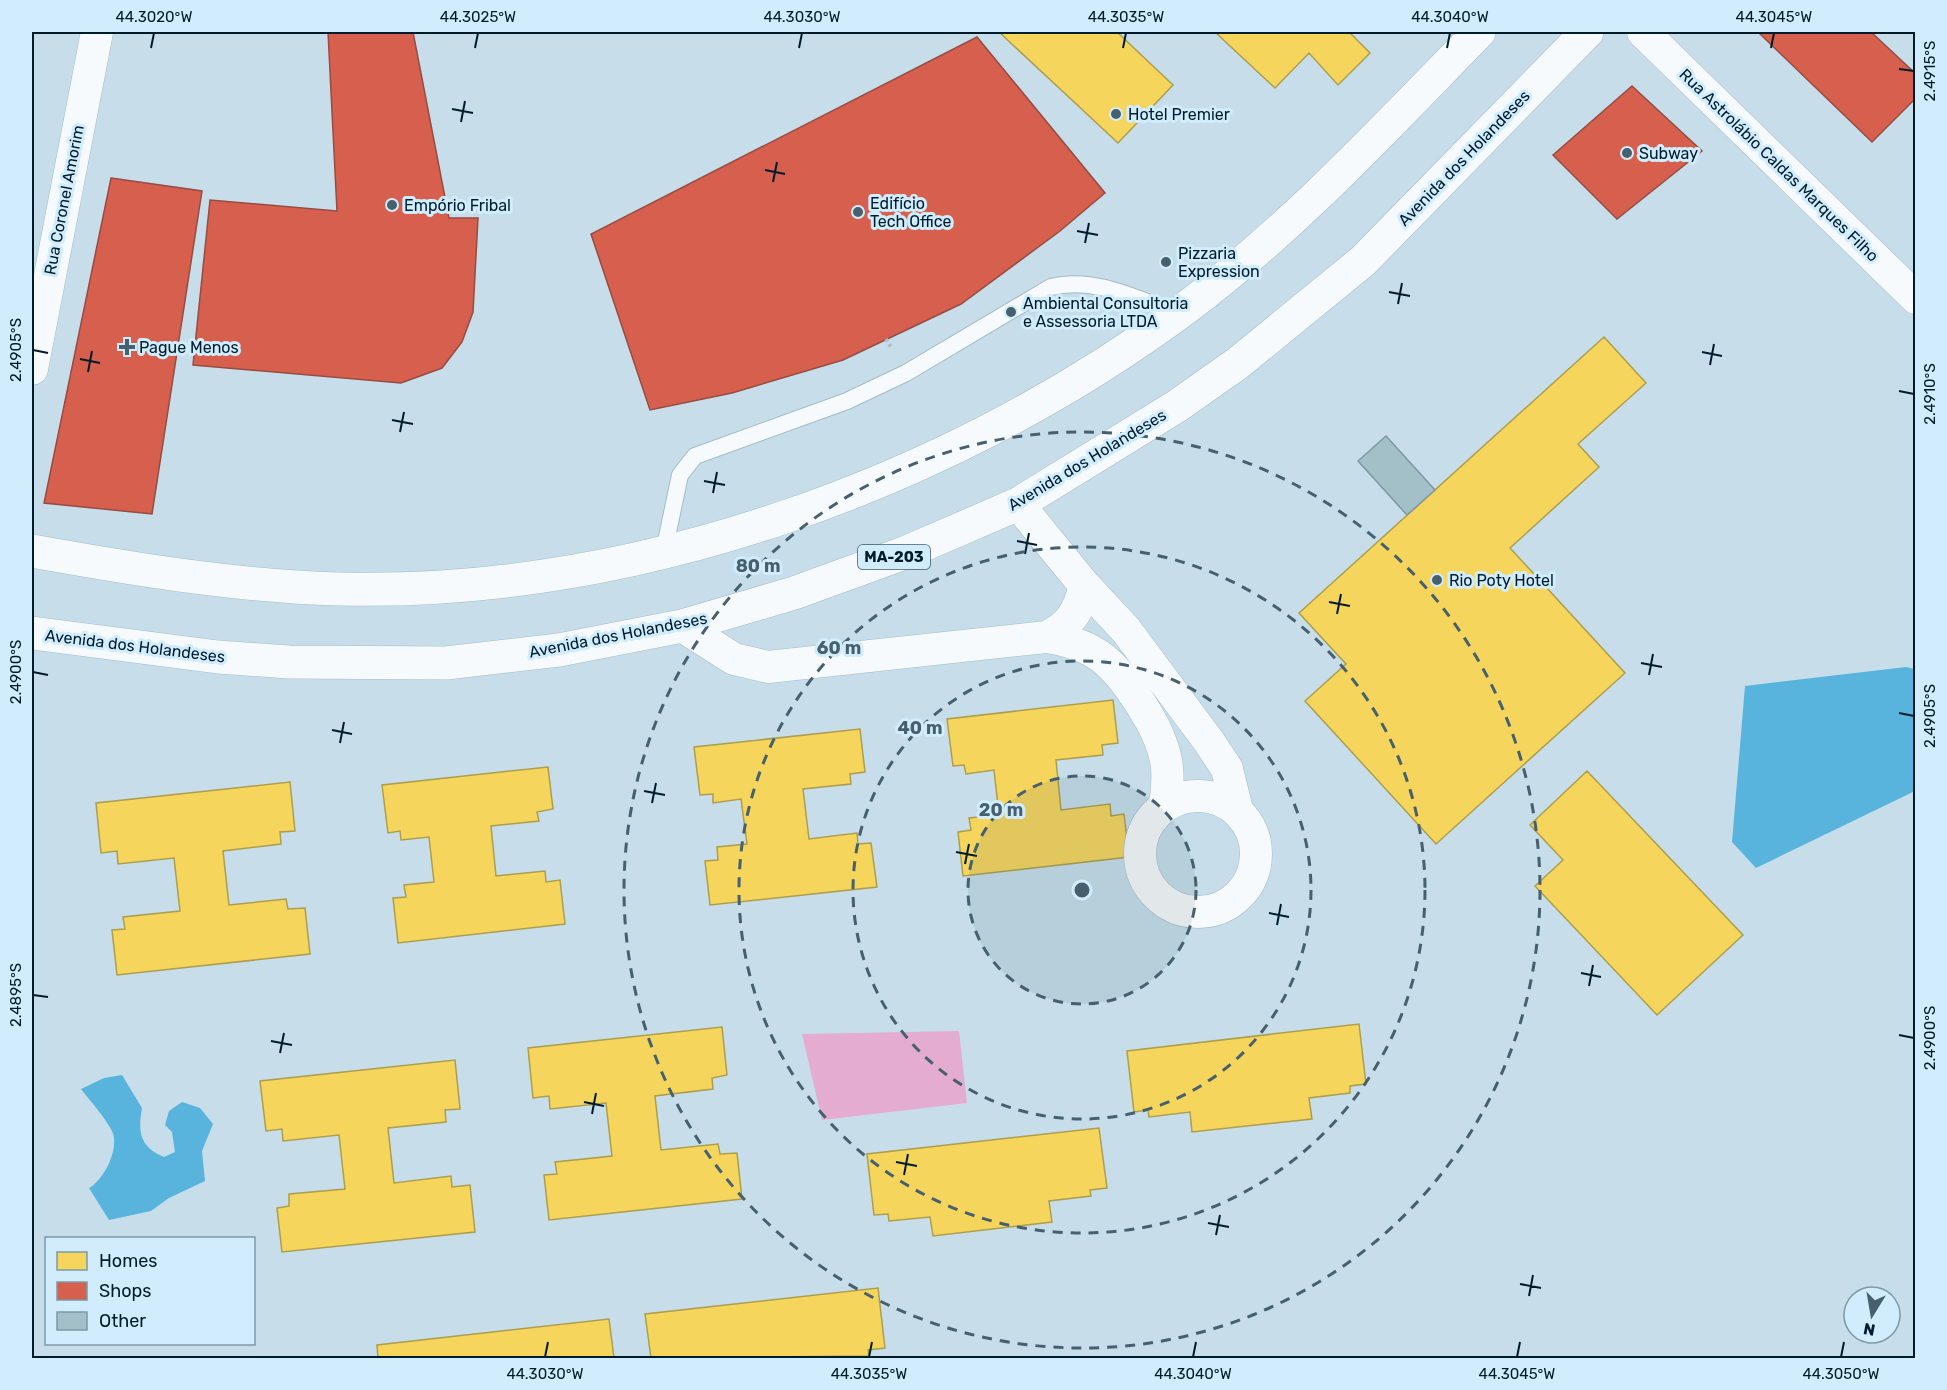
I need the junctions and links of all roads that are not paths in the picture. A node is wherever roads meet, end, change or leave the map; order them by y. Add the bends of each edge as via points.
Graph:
1 (97, 32) edge
2 (1479, 32) edge
3 (1587, 32) edge
4 (1643, 32) edge
5 (1916, 298) edge
6 (1178, 314) junction
7 (32, 369) edge
8 (1018, 504) junction
9 (32, 551) edge
10 (664, 551) junction
11 (1085, 586) junction
12 (682, 627) junction
13 (32, 633) edge
14 (1046, 637) junction
15 (1165, 806) junction
16 (1237, 810) junction

1 - 7 street, Rua Coronel Amorim
2 - 6 main road via 1314,201
3 - 8 main road, Avenida dos Holandeses / MA-203 via 1363,261 1238,363 1177,406
4 - 5 street, Rua Astrolábio Caldas Marques Filho
6 - 10 main road via 1057,393 975,438 851,492 731,535
6 - 10 lane via 1095,285 1068,283 1051,287 906,373 847,401 695,456 680,475
8 - 11 street
8 - 12 main road, Avenida dos Holandeses / MA-203 via 907,552 794,593
9 - 10 main road via 196,578 337,589 485,583 573,571
11 - 14 street via 1074,616 1058,632
11 - 16 street via 1126,630 1210,743 1227,769
12 - 13 main road, Avenida dos Holandeses / MA-203 via 559,650 446,663 363,664 218,657
12 - 14 street via 734,658 768,667
14 - 15 street via 1086,648 1110,662 1124,677 1153,723 1167,761
15 - 16 street via 1200,795 1220,799
15 - 16 street via 1143,835 1142,872 1150,888 1164,901 1182,910 1202,912 1221,908 1238,898 1257,863 1250,825

